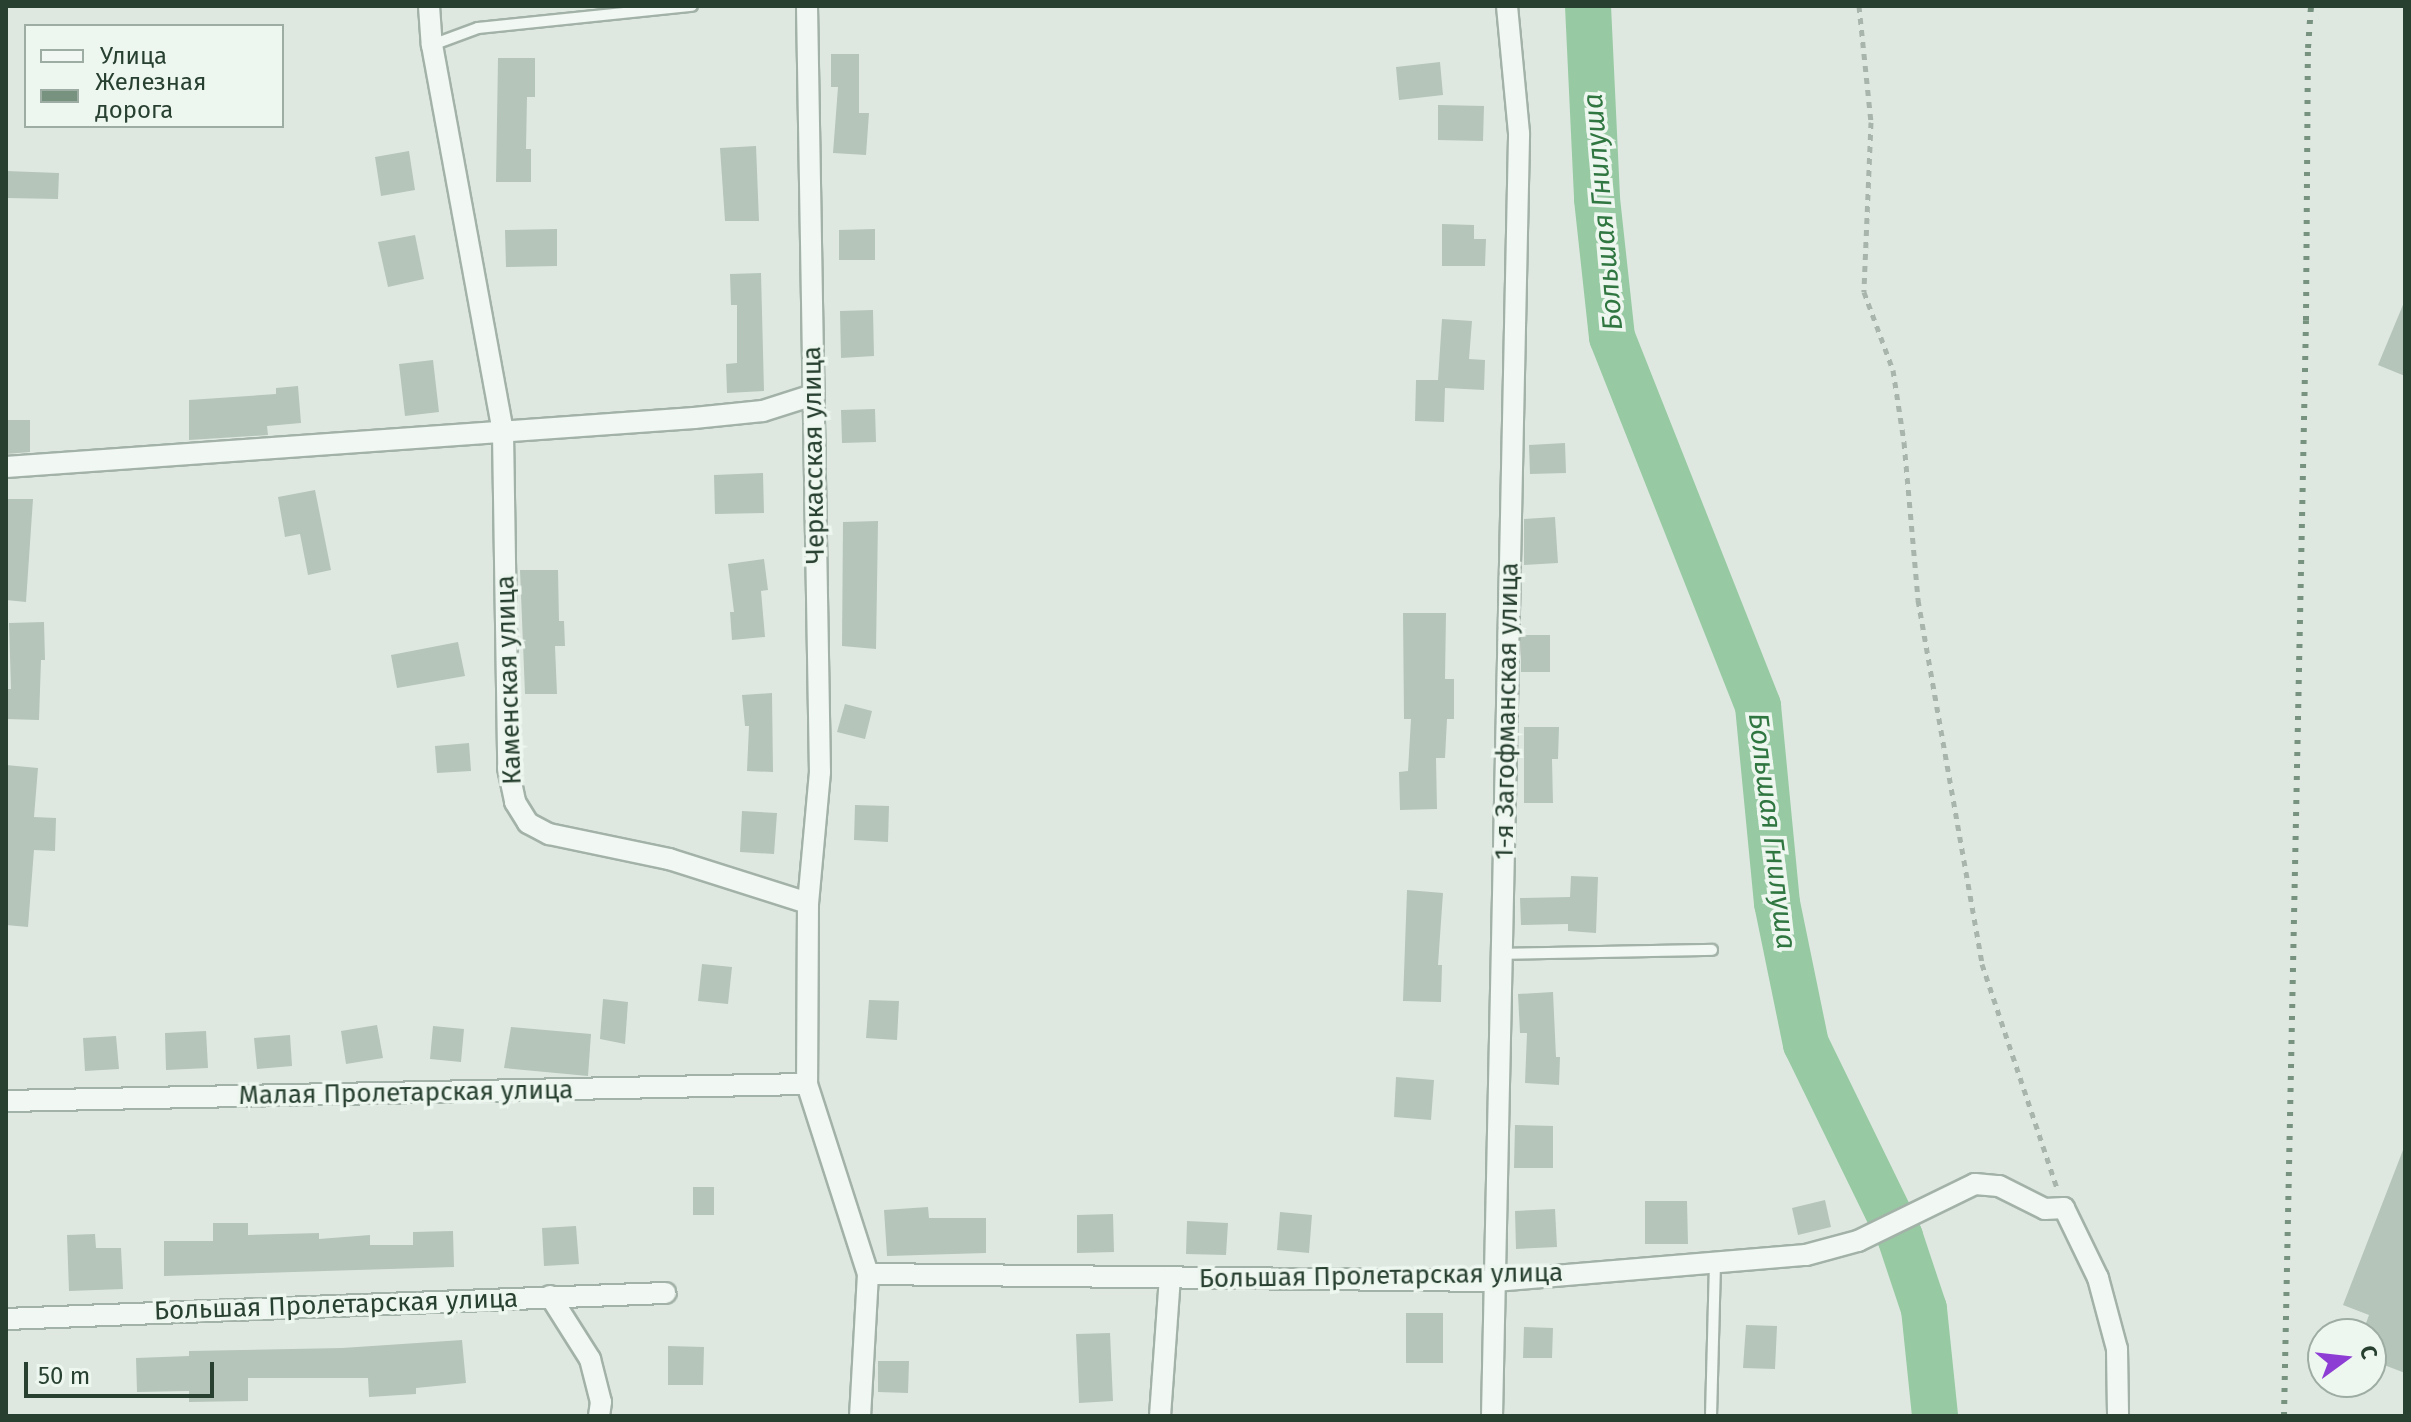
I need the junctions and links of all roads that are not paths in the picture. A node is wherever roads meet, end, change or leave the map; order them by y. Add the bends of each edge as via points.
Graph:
1 (415, 6) edge
2 (429, 6) edge
3 (692, 6) edge
4 (807, 6) edge
5 (1507, 6) edge
6 (432, 45) junction
7 (813, 395) junction
8 (503, 433) junction
9 (6, 467) edge
10 (808, 903) junction
11 (1712, 950) dead end
12 (1501, 954) junction
13 (807, 1084) junction
14 (6, 1101) edge
15 (1715, 1264) junction
16 (868, 1274) junction
17 (1170, 1278) junction
18 (1495, 1281) junction
19 (665, 1293) dead end
20 (550, 1296) junction
21 (6, 1319) edge
22 (599, 1416) edge
23 (860, 1416) edge
24 (1160, 1416) edge
25 (1492, 1416) edge
26 (1711, 1416) edge
27 (2118, 1416) edge

1 - 6 street
2 - 6 street, Каменская улица
3 - 6 lane via 478,28
4 - 7 street, Черкасская улица
5 - 12 street, 1-я Загофманская улица via 1519,133
6 - 8 street, Каменская улица
7 - 8 street via 763,411
7 - 10 street, Черкасская улица via 820,772
8 - 9 street
8 - 10 street, Каменская улица via 508,768 515,802 528,823 549,834 669,859
10 - 13 street, Черкасская улица
11 - 12 lane
12 - 18 street, 1-я Загофманская улица
13 - 14 street, Малая Пролетарская улица
13 - 16 street, Черкасская улица
15 - 18 street, Большая Пролетарская улица
15 - 26 lane
15 - 27 street, Большая Пролетарская улица via 1840,1248 1975,1184 1999,1186 2045,1209 2064,1208 2098,1278 2117,1349
16 - 17 street, Большая Пролетарская улица
16 - 23 street
17 - 18 street, Большая Пролетарская улица
17 - 24 street
18 - 25 street, 1-я Загофманская улица
19 - 20 street, Большая Пролетарская улица
20 - 21 street, Большая Пролетарская улица
20 - 22 street via 590,1359 601,1402

